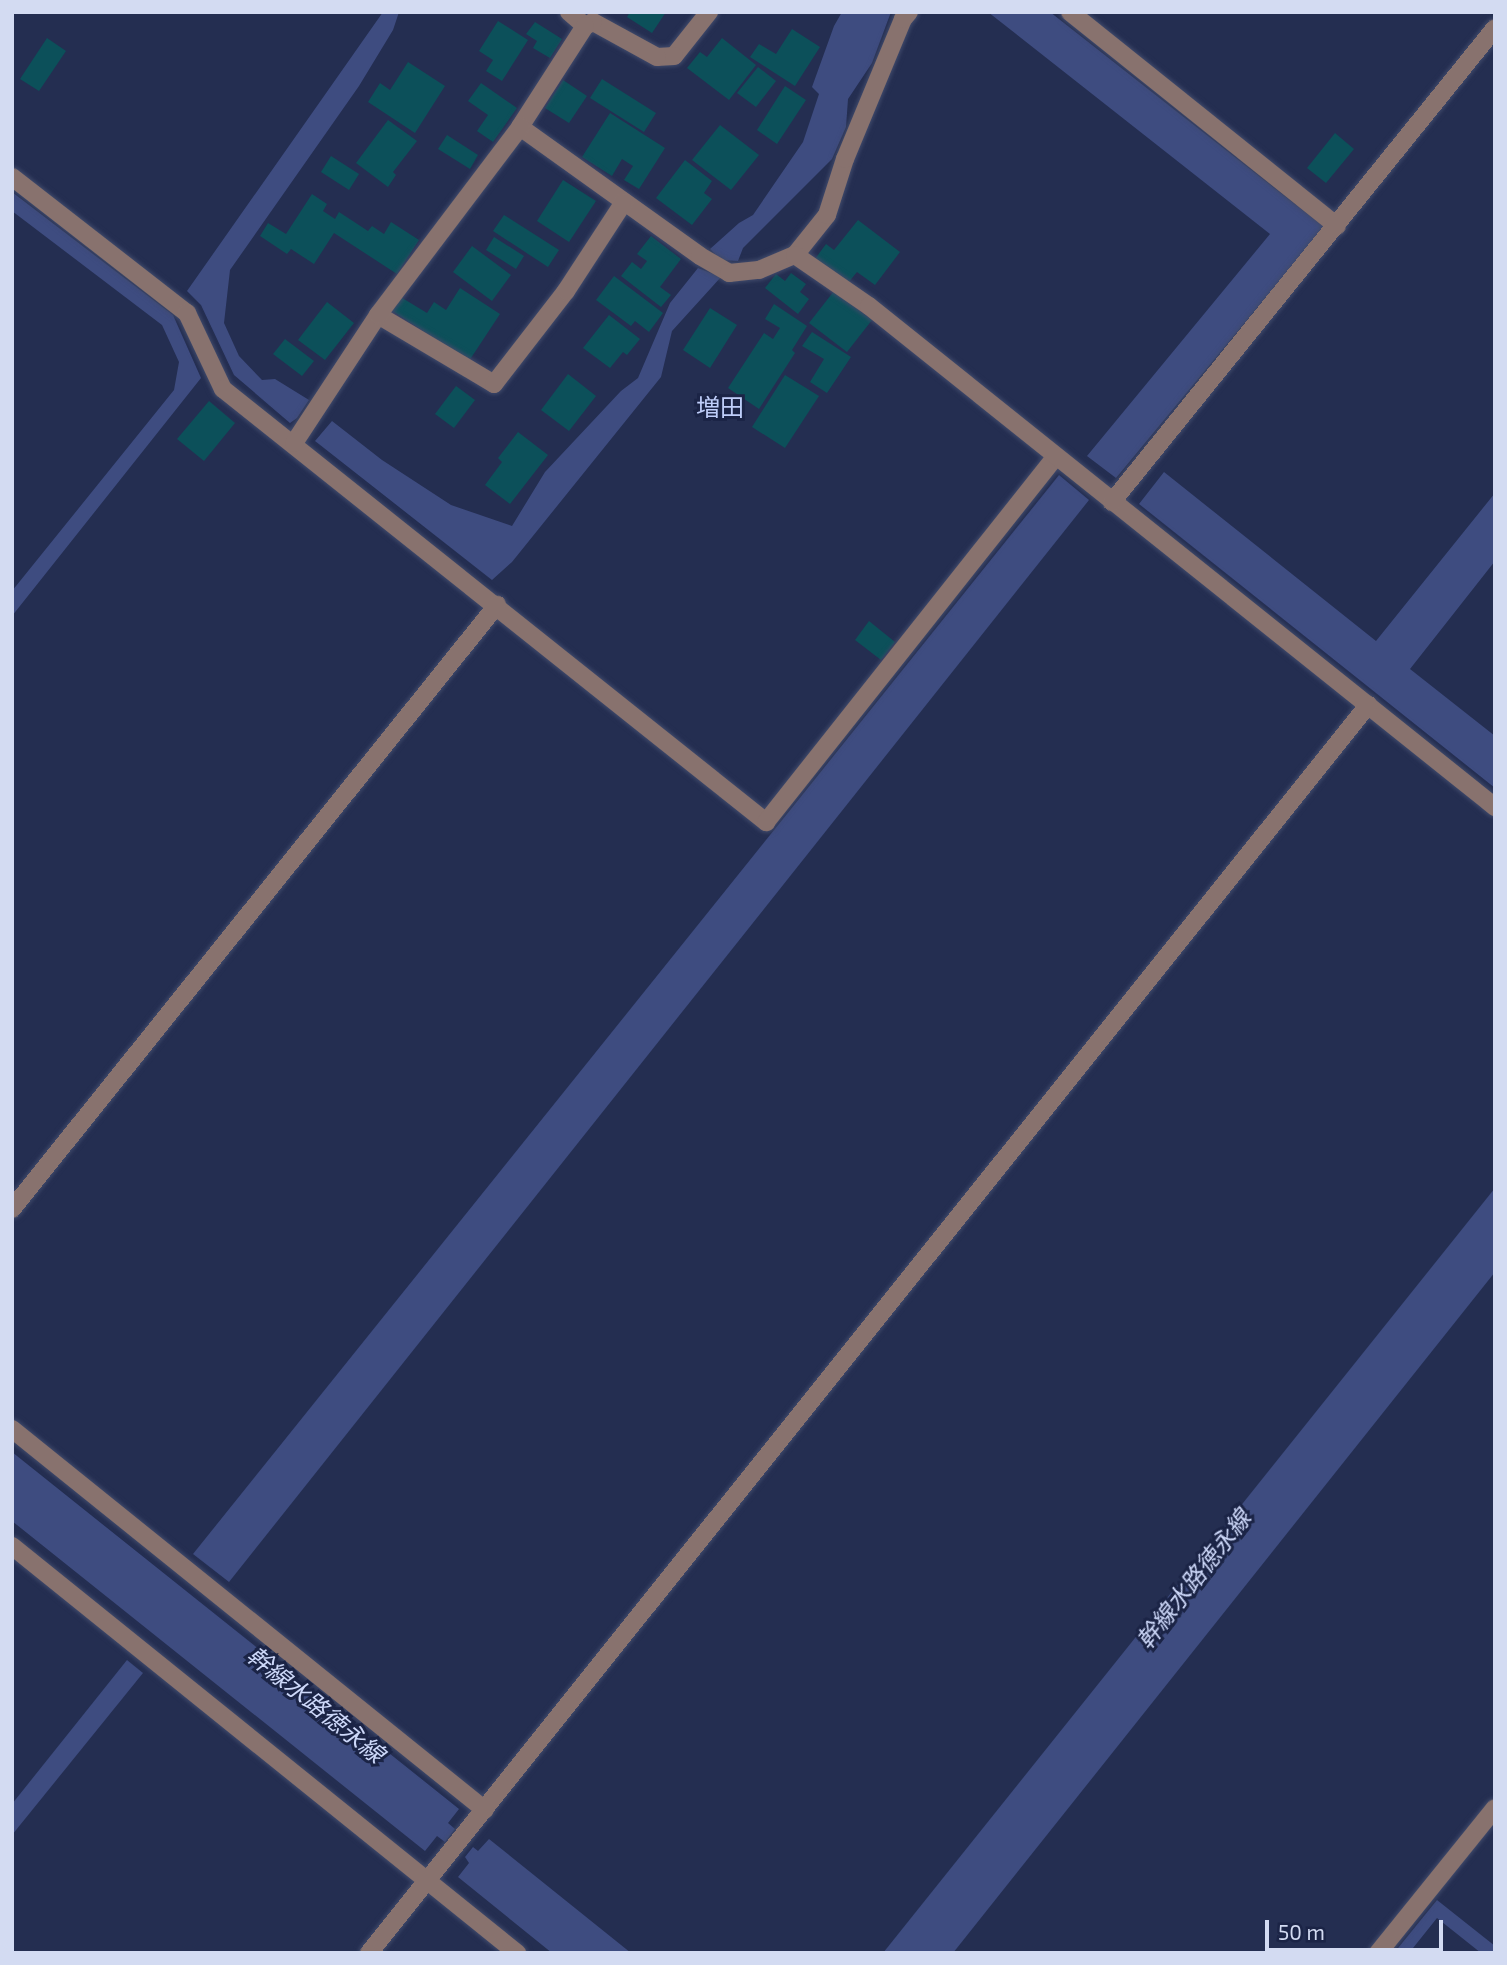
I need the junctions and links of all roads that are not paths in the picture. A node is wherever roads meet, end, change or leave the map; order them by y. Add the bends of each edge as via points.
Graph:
1 (569, 12) edge
2 (709, 12) edge
3 (909, 12) edge
4 (1081, 16) edge
5 (584, 26) junction
6 (1495, 28) edge
7 (520, 127) junction
8 (12, 177) edge
9 (624, 202) junction
10 (1337, 226) junction
11 (795, 255) junction
12 (378, 315) junction
13 (295, 443) junction
14 (1055, 457) junction
15 (1112, 502) junction
16 (497, 605) junction
17 (1368, 705) junction
18 (1495, 807) edge
19 (12, 1209) edge
20 (12, 1429) edge
21 (12, 1546) edge
22 (1495, 1808) edge
23 (485, 1810) junction
24 (426, 1881) junction
25 (369, 1953) edge
26 (517, 1953) edge
27 (1378, 1953) edge

1 - 5 street
2 - 5 street via 674,56 657,57 593,22
3 - 11 street via 845,159 827,215
4 - 10 street
5 - 7 street
6 - 10 street
7 - 9 street
7 - 12 street
8 - 13 street via 187,313 223,389
9 - 11 street via 729,273 758,270
9 - 12 street via 566,291 494,384
10 - 15 street
11 - 14 street via 869,306
12 - 13 street
13 - 16 street
14 - 15 street
14 - 16 street via 766,822
15 - 17 street
16 - 19 street
17 - 18 street
17 - 23 street
20 - 23 street
21 - 24 street
22 - 27 street
23 - 24 street
24 - 25 street
24 - 26 street

